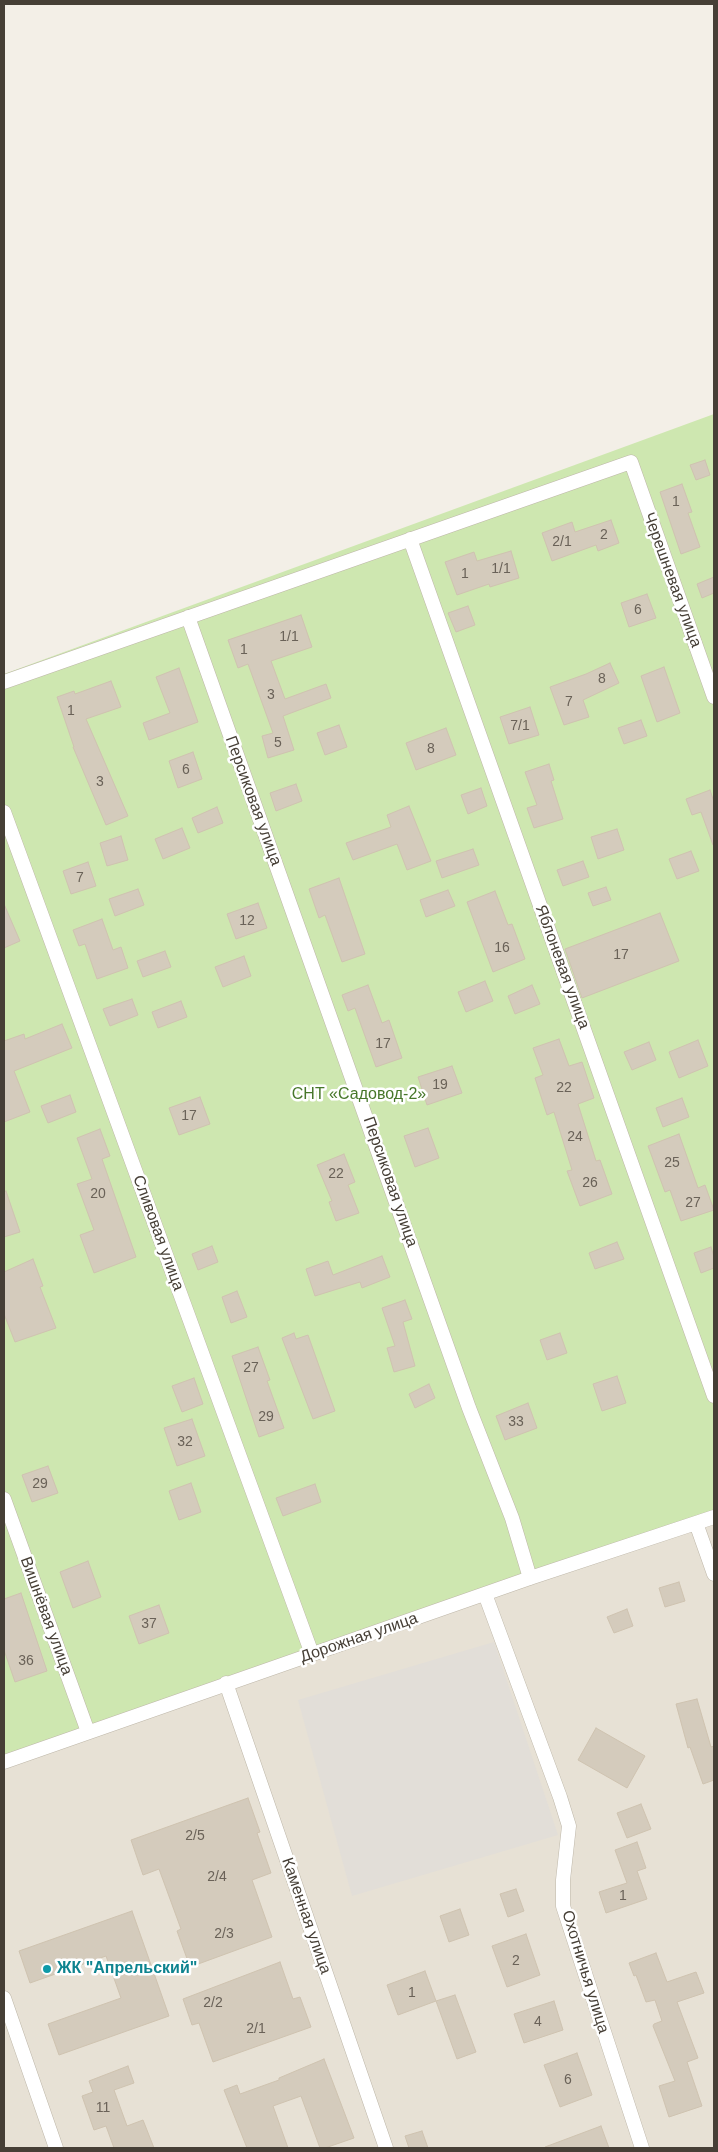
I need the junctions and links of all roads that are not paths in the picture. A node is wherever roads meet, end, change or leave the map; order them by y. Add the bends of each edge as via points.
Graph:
1 (410, 539) junction
2 (188, 617) junction
3 (4, 682) edge
4 (714, 697) edge
5 (4, 812) edge
6 (714, 1396) edge
7 (4, 1500) edge
8 (714, 1517) edge
9 (696, 1523) junction
10 (714, 1574) edge
11 (530, 1578) junction
12 (485, 1594) junction
13 (312, 1654) junction
14 (226, 1683) junction
15 (88, 1732) junction
16 (4, 1762) edge
17 (4, 1998) edge
18 (56, 2148) edge
19 (386, 2148) edge
20 (642, 2148) edge

1 - 2 street
1 - 4 street, Черешневая улица via 630,462
1 - 6 street, Яблоневая улица
2 - 3 street
2 - 11 street, Персиковая улица via 469,1408 512,1518
5 - 13 street, Сливовая улица
7 - 15 street, Вишнёвая улица
8 - 9 street, Дорожная улица
9 - 10 street
9 - 11 street, Дорожная улица
11 - 12 street, Дорожная улица
12 - 13 street, Дорожная улица
12 - 20 street, Охотничья улица via 569,1826 563,1906
13 - 14 street, Дорожная улица
14 - 15 street, Дорожная улица
14 - 19 street, Каменная улица
15 - 16 street, Дорожная улица
17 - 18 street

